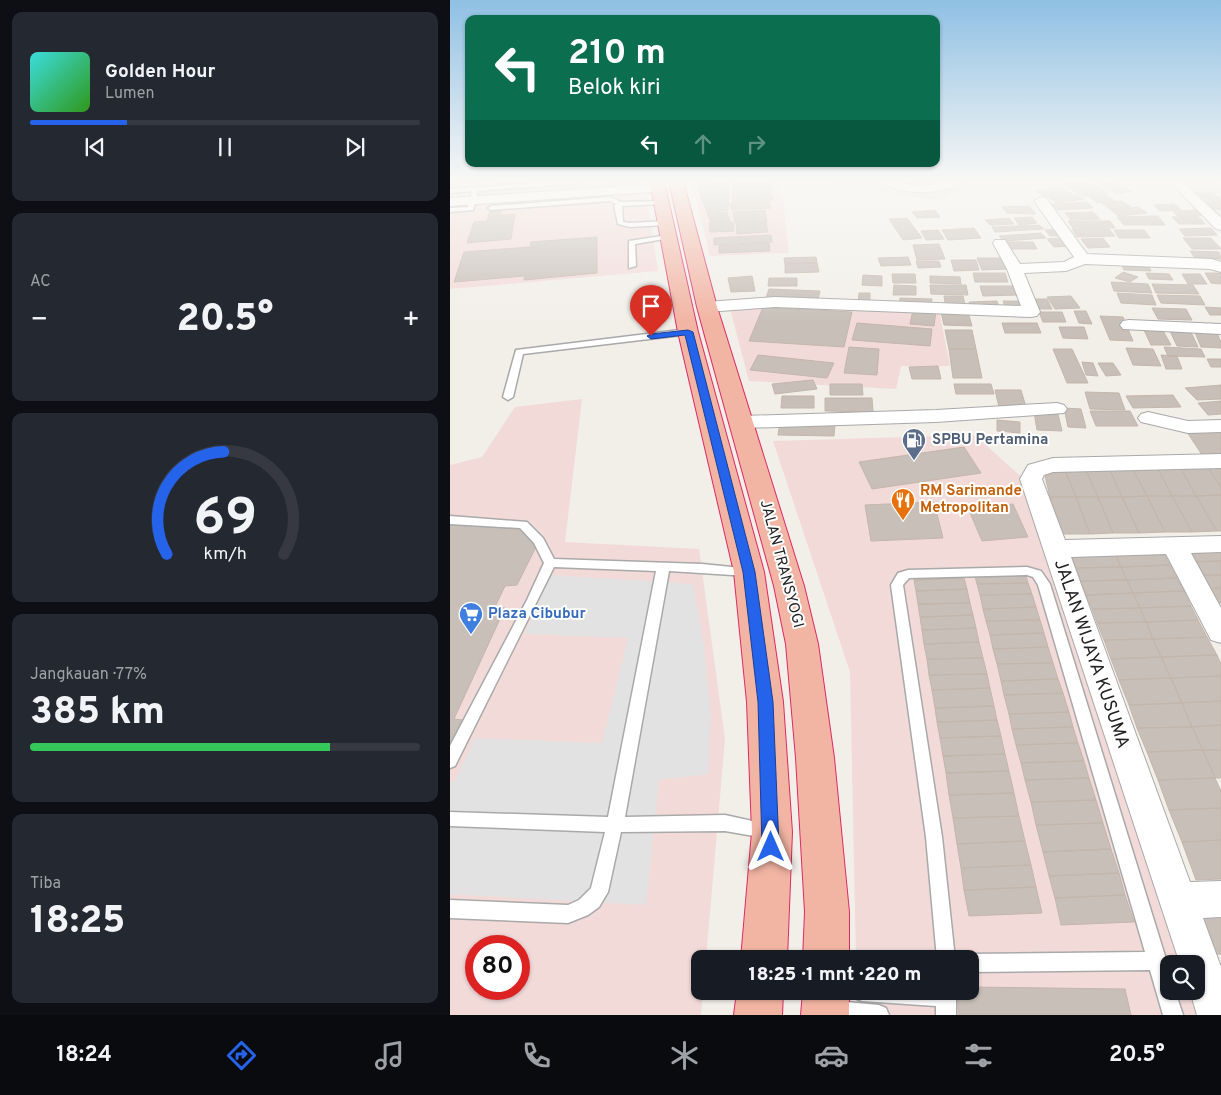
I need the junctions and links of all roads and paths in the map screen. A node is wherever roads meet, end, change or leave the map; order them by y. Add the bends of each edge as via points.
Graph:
1 (643, 228) edge
2 (670, 228) edge
3 (676, 228) edge
4 (1062, 228) edge
5 (1000, 243) dead end
6 (1084, 259) junction
7 (632, 266) dead end
8 (1221, 267) edge
9 (1016, 269) junction
10 (707, 307) junction
11 (1129, 325) dead end
12 (1221, 329) edge
13 (688, 332) junction
14 (508, 397) dead end
15 (1057, 409) dead end
16 (1148, 418) dead end
17 (742, 422) junction
18 (1221, 426) edge
19 (1221, 462) edge
20 (450, 520) edge
21 (1221, 544) edge
22 (1174, 545) junction
23 (1054, 549) junction
24 (550, 563) junction
25 (663, 568) junction
26 (749, 572) junction
27 (1221, 633) edge
28 (450, 761) edge
29 (450, 819) edge
30 (615, 825) junction
31 (772, 832) junction
32 (1221, 899) edge
33 (1177, 901) junction
34 (450, 910) edge
35 (765, 950) edge
36 (826, 950) edge
37 (945, 950) edge
38 (1156, 961) junction
39 (979, 963) edge
40 (759, 1000) edge
41 (946, 1001) edge
42 (834, 1002) edge
43 (758, 1015) edge
44 (879, 1015) edge
45 (1172, 1015) edge
46 (1218, 1015) edge

1 - 7 lane via 631,242
2 - 13 highway, JALAN TRANSYOGI
3 - 10 highway, JALAN TRANSYOGI
4 - 6 street
5 - 9 street
6 - 8 street
6 - 9 street via 1066,266
9 - 10 street via 1031,312 775,302
10 - 17 highway, JALAN TRANSYOGI
11 - 12 street
13 - 14 lane via 518,352
13 - 26 highway, JALAN TRANSYOGI
15 - 17 street
16 - 18 street via 1188,427
17 - 36 highway, JALAN TRANSYOGI via 789,586 802,644 815,758 827,912
19 - 23 street, JALAN WIJAYA KUSUMA via 1036,469 1031,479
20 - 24 lane via 523,524 539,541
21 - 22 street
22 - 23 street
22 - 27 street
23 - 33 street, JALAN WIJAYA KUSUMA
24 - 25 lane
24 - 28 lane
25 - 26 lane
25 - 30 lane
26 - 31 highway, JALAN TRANSYOGI via 765,702
29 - 30 lane
30 - 31 lane via 725,823
30 - 34 lane via 599,892 582,910 568,914
31 - 35 highway, JALAN TRANSYOGI
32 - 33 street
33 - 46 street, JALAN WIJAYA KUSUMA
37 - 38 lane via 934,837 897,585 902,576 908,574 1026,571 1037,574 1044,584
38 - 39 lane
38 - 45 lane
40 - 43 highway
41 - 42 lane
42 - 44 lane

